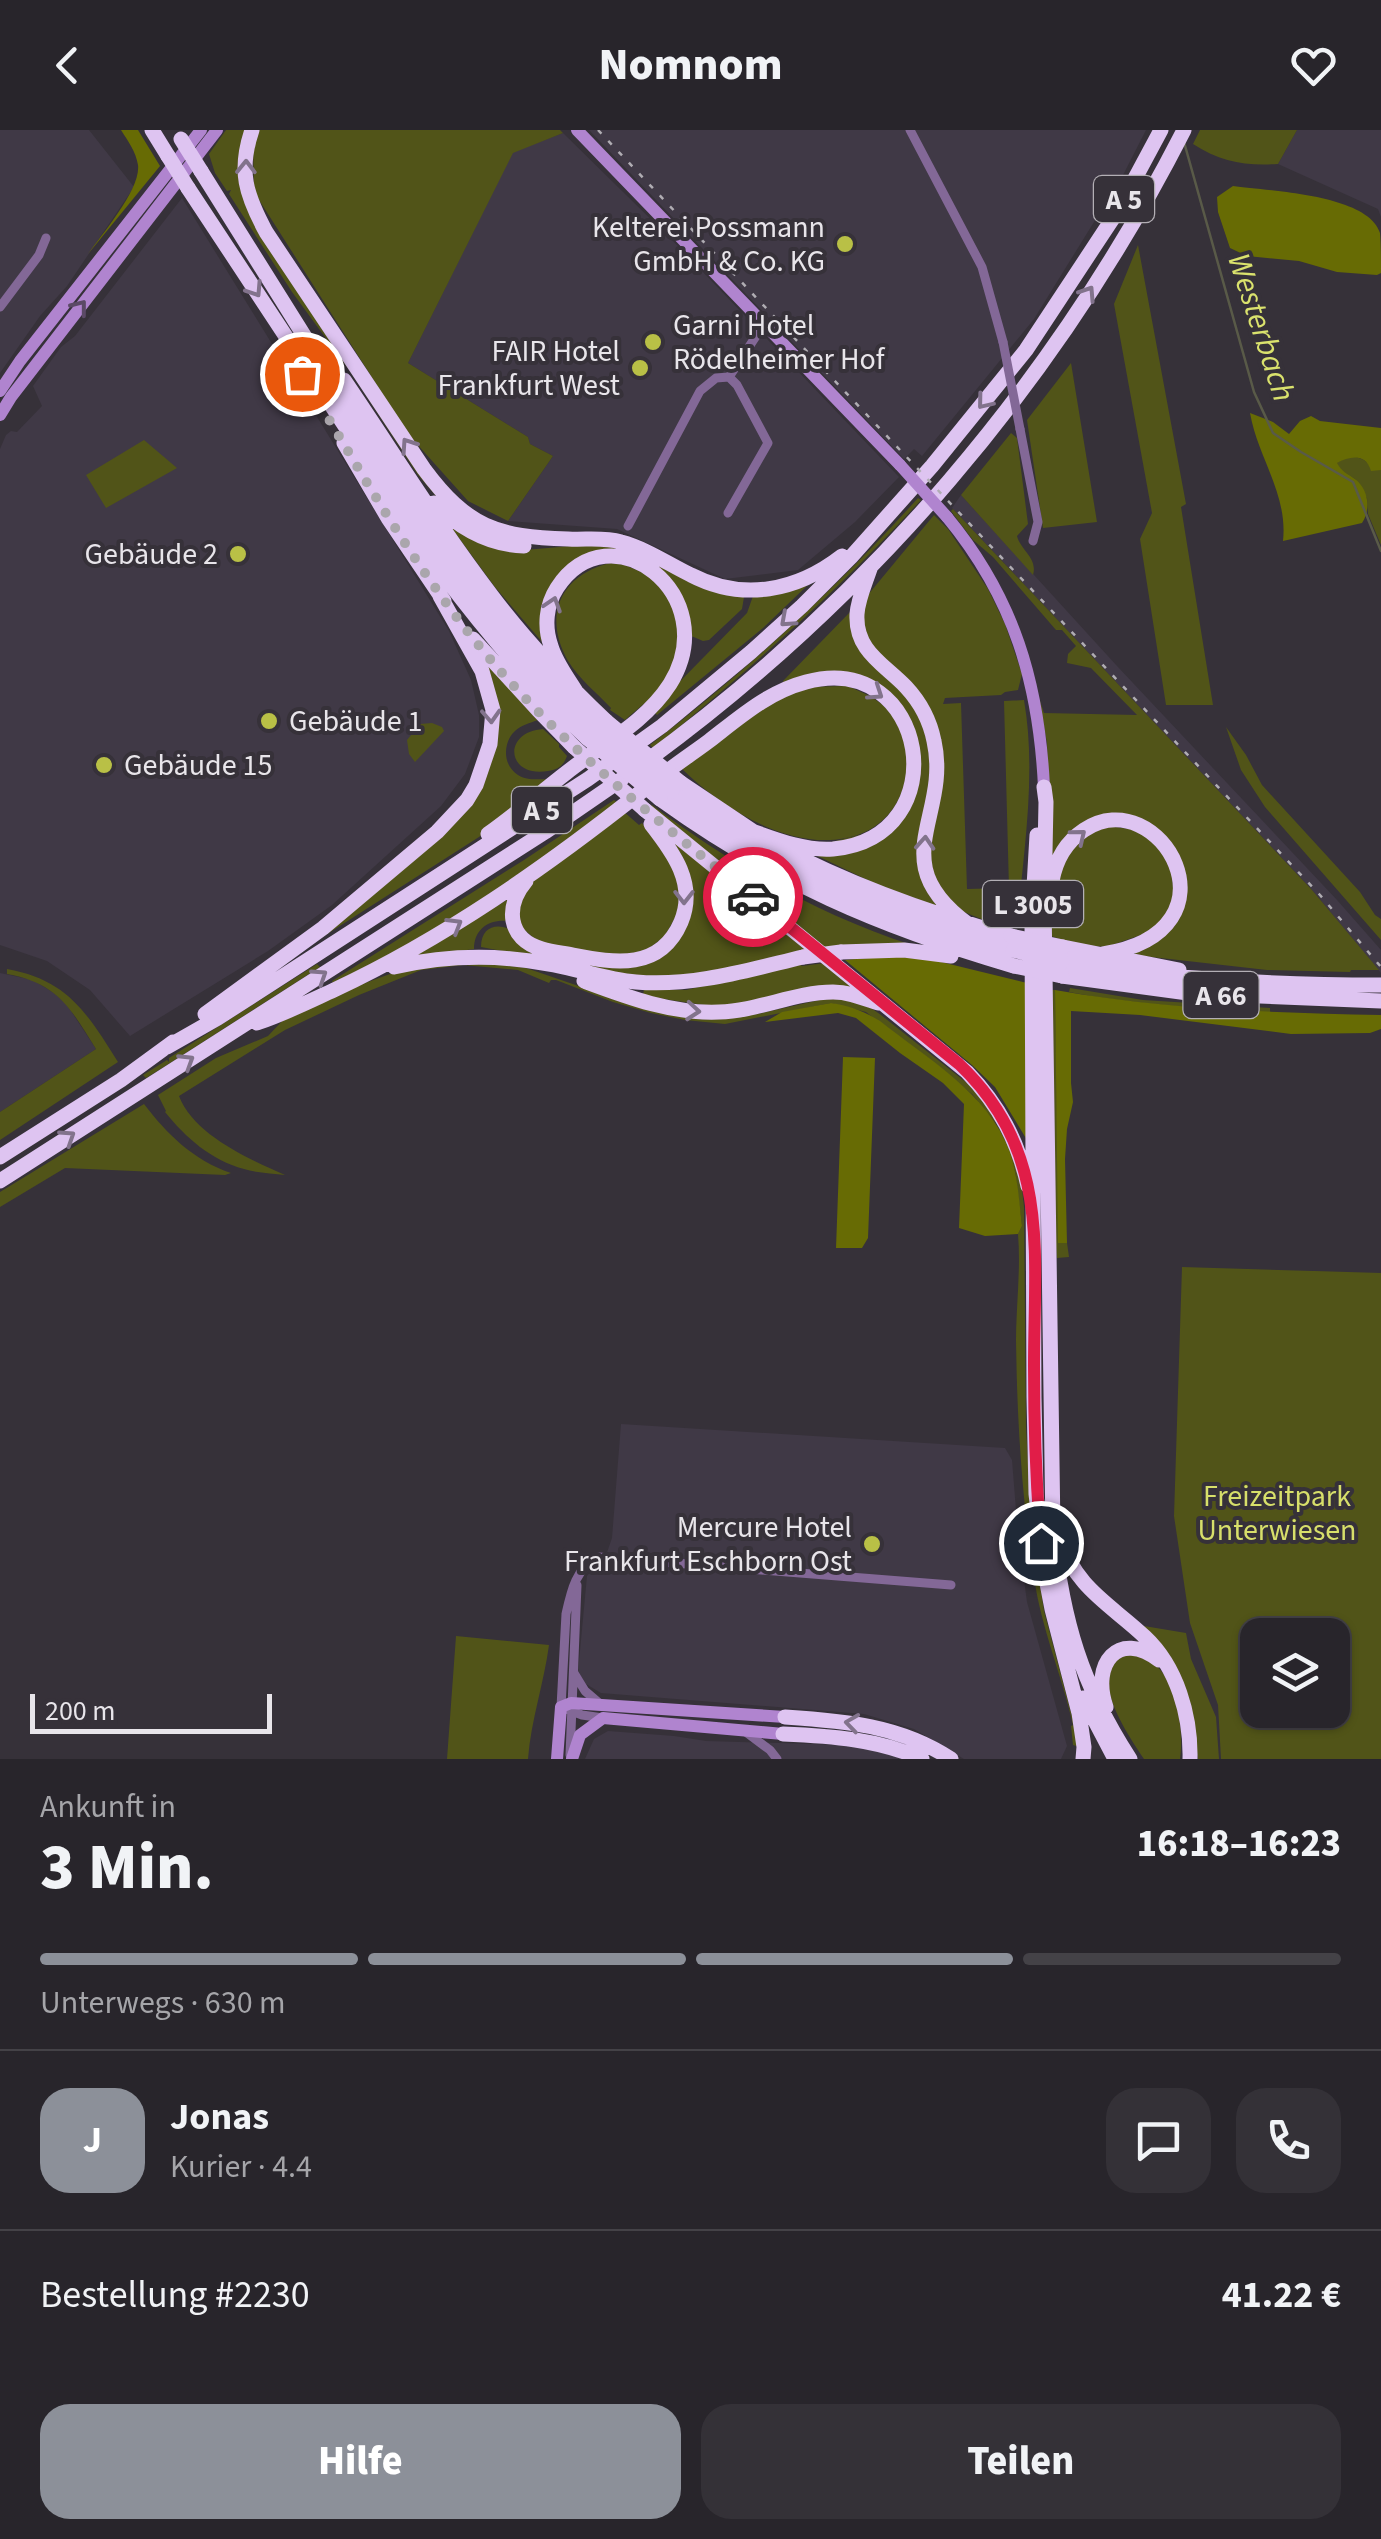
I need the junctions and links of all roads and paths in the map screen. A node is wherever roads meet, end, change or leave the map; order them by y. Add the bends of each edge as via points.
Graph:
1 (152, 130) edge
2 (201, 130) edge
3 (216, 130) edge
4 (252, 130) edge
5 (576, 130) edge
6 (910, 130) edge
7 (1162, 130) edge
8 (179, 135) edge
9 (1181, 135) edge
10 (46, 238) dead end
11 (273, 284) junction
12 (0, 307) edge
13 (764, 324) junction
14 (284, 335) junction
15 (729, 378) junction
16 (3, 387) edge
17 (0, 415) edge
18 (410, 477) junction
19 (728, 513) dead end
20 (879, 525) junction
21 (628, 526) dead end
22 (572, 540) junction
23 (1033, 541) dead end
24 (871, 566) junction
25 (440, 596) junction
26 (576, 693) junction
27 (729, 697) junction
28 (591, 734) junction
29 (676, 764) junction
30 (1044, 786) junction
31 (671, 791) junction
32 (644, 811) junction
33 (752, 831) junction
34 (535, 871) junction
35 (1046, 923) junction
36 (968, 924) junction
37 (1013, 951) junction
38 (1102, 954) junction
39 (1062, 961) junction
40 (534, 963) junction
41 (370, 973) junction
42 (1226, 982) junction
43 (1380, 991) edge
44 (886, 1005) junction
45 (205, 1014) junction
46 (238, 1028) junction
47 (167, 1047) junction
48 (0, 1157) edge
49 (0, 1181) edge
50 (1033, 1206) junction
51 (1052, 1480) junction
52 (578, 1578) junction
53 (951, 1585) dead end
54 (1063, 1653) junction
55 (1165, 1665) junction
56 (573, 1672) junction
57 (567, 1707) junction
58 (602, 1711) junction
59 (784, 1725) junction
60 (740, 1729) junction
61 (1112, 1730) junction
62 (558, 1759) edge
63 (571, 1759) edge
64 (778, 1759) edge
65 (922, 1759) edge
66 (951, 1759) edge
67 (1083, 1759) edge
68 (1115, 1759) edge
69 (1130, 1759) edge
70 (1190, 1759) edge

1 -> 14 highway, A 66, bridge
2 - 16 main road
16 -> 3 main road
22 -> 4 highway via 494,530 465,514 432,480 252,206 244,176
5 - 13 main road
6 - 23 street, bridge via 982,266 1038,522
7 -> 20 highway, A 5 via 1026,350
8 - 11 highway, A 66, bridge
24 -> 9 highway, A 5 via 965,464 1034,375
10 - 12 street
11 - 18 highway
11 - 28 highway, A 66 via 421,518
13 - 15 street
13 - 30 main road, bridge via 900,465 981,564 1014,628 1030,680
14 - 25 highway via 370,489
14 - 28 highway, A 66 via 462,601 525,677
15 - 19 street via 768,443
15 - 21 street via 700,390
16 - 17 main road
18 - 22 highway via 450,518 480,537 514,546
18 - 26 highway via 493,598
20 - 22 highway via 813,576 764,591 711,585 618,541
20 -> 47 highway, A 5 via 802,606 662,726
24 - 27 highway, A 5
36 -> 24 highway via 937,896 924,868 936,774 930,728 913,696 859,636 858,610
25 - 28 highway via 495,664
25 -> 45 highway via 482,671 493,710 476,785 437,832 323,928
26 - 28 highway
26 -> 45 highway via 548,634 555,592 572,572 599,558 652,569 675,596 685,637 672,680 650,707 491,832
27 - 29 highway
46 -> 27 highway, A 5 via 546,832
28 - 31 highway, bridge
28 - 31 highway, A 66, bridge
28 - 32 highway, bridge via 625,793
29 -> 33 highway via 770,696 812,680 860,683 900,713 915,767 906,800 885,828 832,849
29 - 34 highway
30 - 35 highway, L 3005
30 - 50 highway, L 3005 via 1032,920
31 - 33 highway
31 - 37 highway, A 66 via 838,889
32 -> 34 highway via 677,859 685,886 682,920 656,952 607,962 532,944 516,929 512,911
32 - 44 highway
33 - 36 highway via 859,886
41 -> 34 highway
35 -> 38 highway via 1056,865 1072,839 1101,822 1144,828 1174,860 1177,904 1152,939
35 - 51 highway, L 3005
36 - 37 highway
37 - 39 highway, bridge
37 - 39 highway, A 66, bridge
37 - 40 highway, bridge via 841,952 656,983
38 - 39 highway
38 - 42 highway
39 - 42 highway, A 66
39 - 43 highway, A 66 via 1188,992
40 - 41 highway via 446,958
40 -> 44 highway via 675,1010 746,1010 830,992
41 - 46 highway
42 - 43 highway, A 66
44 - 50 highway via 967,1072 1003,1116
45 - 47 highway
49 -> 46 highway, A 5
47 - 48 highway, A 5
50 - 54 highway, L 3005 via 1036,1494
51 - 55 highway via 1062,1544 1077,1575 1145,1637
51 - 61 highway, L 3005 via 1063,1603 1084,1672
52 - 53 street via 585,1565 605,1556
52 - 56 street
52 - 57 street via 566,1614
54 - 67 highway
54 - 68 highway, L 3005
55 - 61 highway via 1137,1648 1110,1658 1100,1680
55 - 70 highway via 1184,1704
56 - 57 street
56 - 58 street
57 - 58 main road
57 - 62 main road
57 - 63 street
58 - 59 main road
58 - 60 main road
58 - 63 main road via 580,1735
59 - 60 main road
59 - 64 street
59 - 65 highway
66 -> 59 highway via 889,1729 846,1722
60 - 64 street
61 - 69 highway, L 3005

